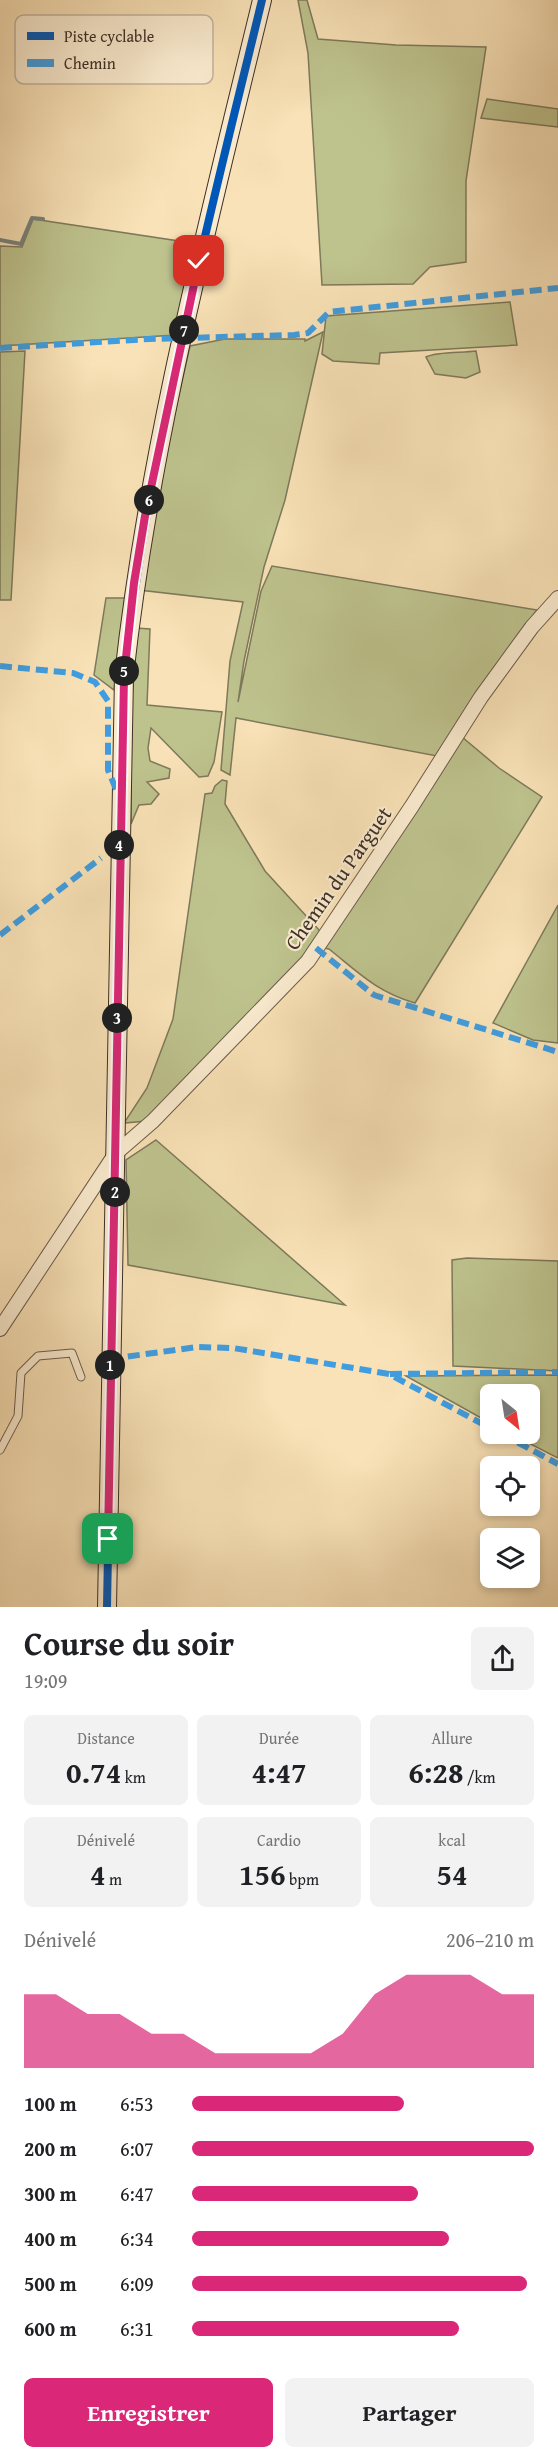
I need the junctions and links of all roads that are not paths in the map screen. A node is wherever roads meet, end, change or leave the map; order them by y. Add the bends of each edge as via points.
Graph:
1 (261, 0) edge
2 (558, 598) edge
3 (116, 1153) junction
4 (0, 1329) edge
5 (81, 1377) dead end
6 (0, 1450) edge
7 (106, 1607) edge

1 - 3 street via 184,327 134,583 124,676
2 - 3 street, Chemin du Parguet via 481,697 308,961 153,1121
3 - 4 street, Chemin du Parguet
3 - 7 street
5 - 6 lane via 72,1353 38,1356 21,1373 18,1416

